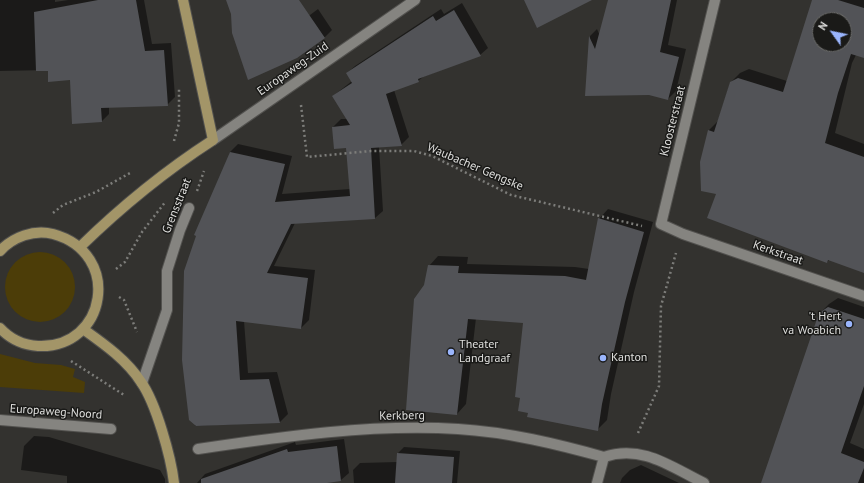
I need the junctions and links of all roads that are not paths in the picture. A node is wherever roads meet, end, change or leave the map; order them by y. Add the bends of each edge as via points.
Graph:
1 (183, 0) edge
2 (415, 0) edge
3 (715, 0) edge
4 (213, 140) junction
5 (189, 208) road end
6 (683, 234) joint
7 (80, 247) junction
8 (0, 251) edge
9 (864, 296) edge
10 (0, 328) edge
11 (83, 329) junction
12 (142, 383) junction
13 (0, 420) edge
14 (111, 429) dead end
15 (198, 449) dead end
16 (604, 457) junction
17 (174, 483) edge
18 (597, 483) edge
19 (704, 483) edge

1 - 4 main road
2 - 4 street, Europaweg-Zuid
3 - 6 street, Kloosterstraat via 661,224
4 - 7 main road, Europaweg-Zuid via 138,194
5 - 12 street, Grensstraat via 167,271 167,310
6 - 9 street, Kerkstraat
7 - 8 main road via 65,238 48,233 16,238
7 - 11 main road via 89,258 98,283 98,300
10 - 11 main road via 17,341 32,346 46,346 66,340
11 - 12 main road via 112,351
12 - 17 main road via 158,419
13 - 14 street, Europaweg-Noord
15 - 16 street, Kerkberg via 310,433 408,428 459,429 503,434
16 - 18 street
16 - 19 street via 629,452 656,458

